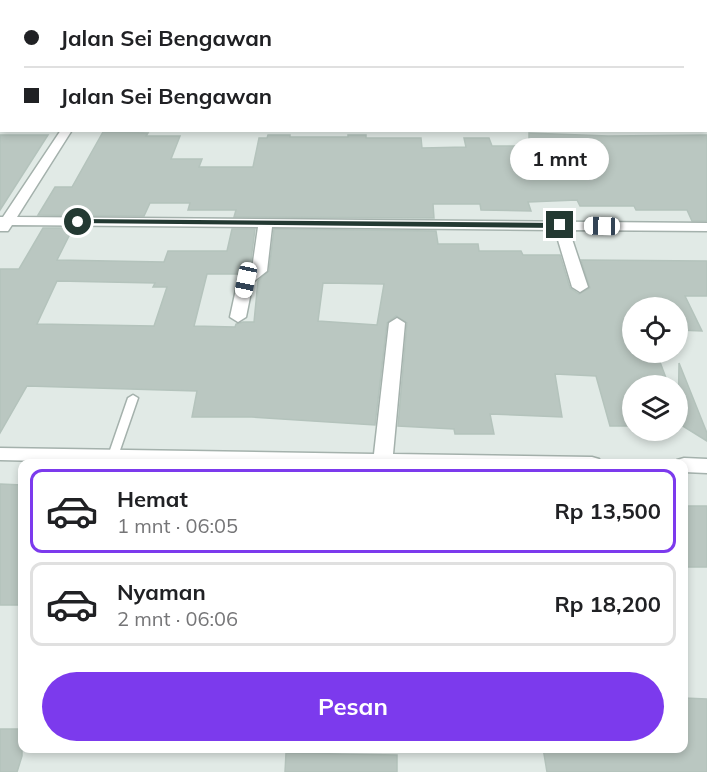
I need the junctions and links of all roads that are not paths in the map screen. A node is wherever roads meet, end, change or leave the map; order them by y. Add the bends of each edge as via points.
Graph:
1 (66, 132) edge
2 (2, 224) edge
3 (266, 224) junction
4 (560, 225) junction
5 (707, 227) edge
6 (580, 287) dead end
7 (238, 317) dead end
8 (397, 323) dead end
9 (133, 398) dead end
10 (0, 454) edge
11 (113, 456) junction
12 (383, 459) joint
13 (688, 465) edge
14 (707, 466) edge

1 - 2 street
2 - 3 street
3 - 4 street
3 - 7 street via 259,271 246,280
4 - 5 street
4 - 6 street
8 - 12 street
9 - 11 lane
10 - 11 street
11 - 12 street
13 - 14 street

